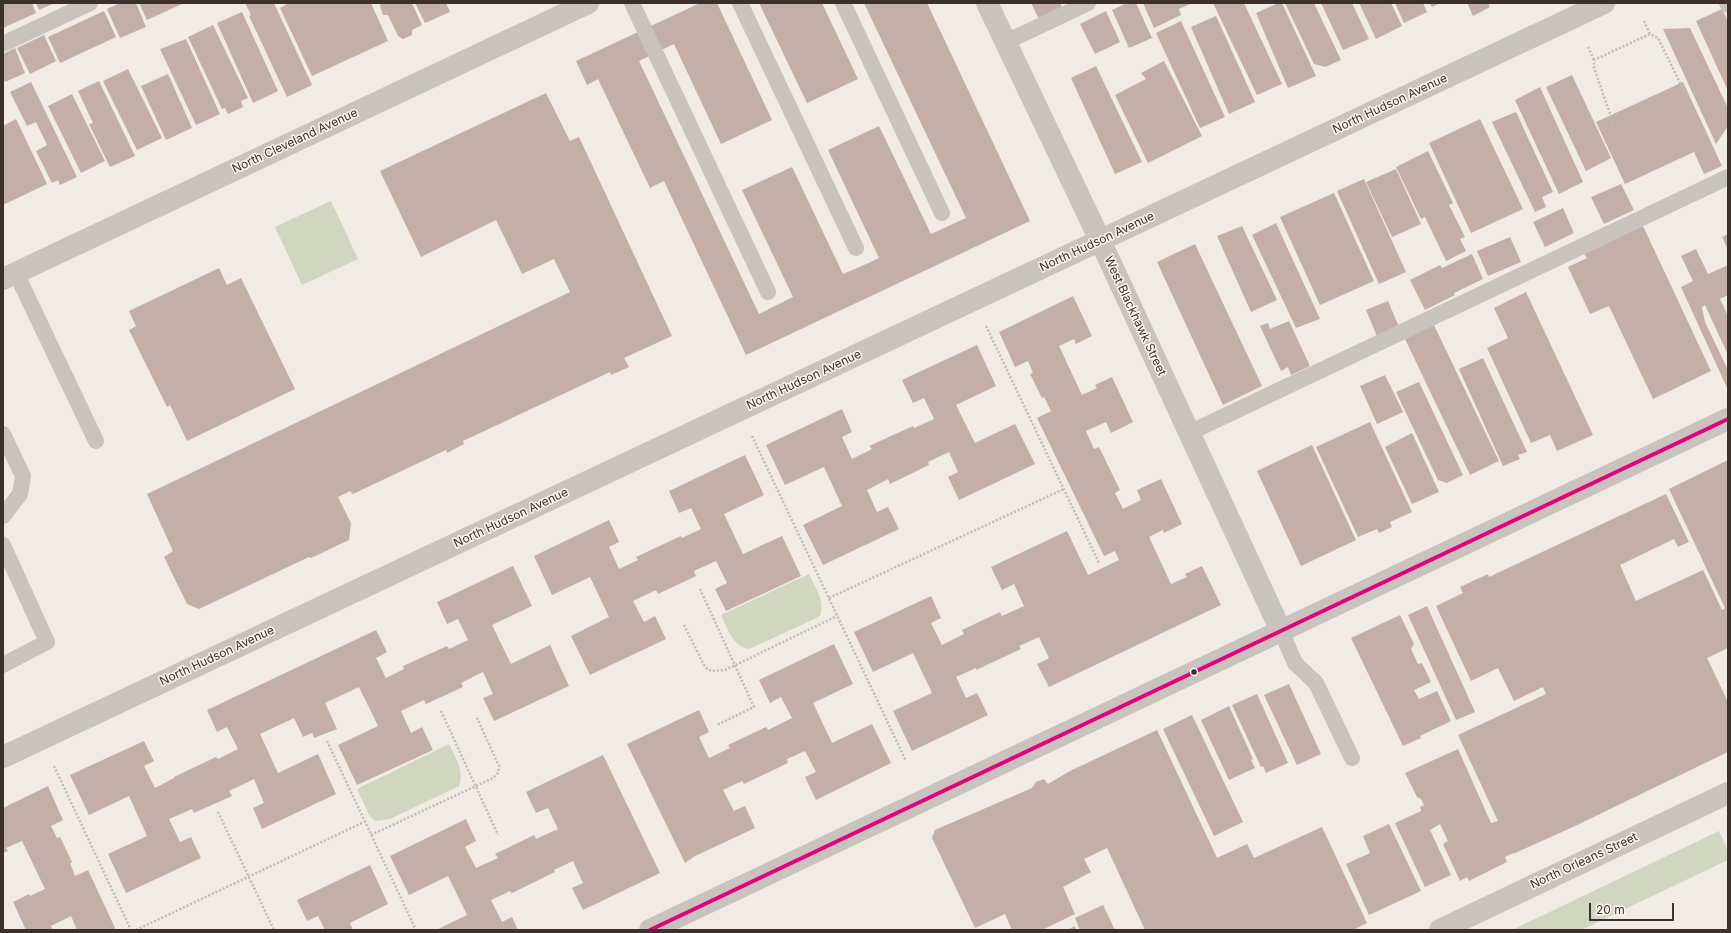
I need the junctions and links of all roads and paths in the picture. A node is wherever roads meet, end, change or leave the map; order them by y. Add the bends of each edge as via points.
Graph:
1 (90, 3) edge
2 (588, 3) edge
3 (632, 3) edge
4 (740, 3) edge
5 (843, 3) edge
6 (987, 3) edge
7 (1088, 3) edge
8 (1604, 3) edge
9 (1644, 21) dead end
10 (1650, 34) junction
11 (1006, 42) junction
12 (3, 44) edge
13 (1588, 47) dead end
14 (1594, 60) junction
15 (1685, 93) dead end
16 (1614, 125) dead end
17 (1728, 177) edge
18 (942, 213) dead end
19 (1100, 240) junction
20 (856, 248) dead end
21 (10, 276) edge
22 (768, 292) dead end
23 (986, 326) dead end
24 (1728, 419) edge
25 (1189, 433) junction
26 (3, 434) edge
27 (752, 436) dead end
28 (96, 441) dead end
29 (1064, 489) junction
30 (3, 516) edge
31 (3, 545) edge
32 (1099, 563) dead end
33 (700, 589) dead end
34 (828, 598) junction
35 (837, 616) junction
36 (684, 625) dead end
37 (1281, 631) junction
38 (3, 665) edge
39 (735, 665) junction
40 (440, 711) dead end
41 (477, 718) dead end
42 (717, 725) dead end
43 (327, 741) dead end
44 (3, 756) edge
45 (1352, 758) dead end
46 (906, 761) dead end
47 (54, 766) dead end
48 (476, 786) junction
49 (1728, 793) edge
50 (218, 812) dead end
51 (364, 822) junction
52 (371, 835) junction
53 (498, 836) dead end
54 (249, 877) junction
55 (131, 930) edge
56 (136, 930) edge
57 (274, 930) edge
58 (416, 930) edge
59 (650, 930) edge
60 (1440, 930) edge

1 - 12 lane
2 - 21 street, North Cleveland Avenue
3 - 22 lane
4 - 20 lane
5 - 18 lane
6 - 11 street, West Blackhawk Street
7 - 11 lane
8 - 19 street, North Hudson Avenue
9 - 10 path
10 - 14 path
10 - 15 path via 1658,38
11 - 19 street, West Blackhawk Street
13 - 14 path
14 - 16 path via 1594,68
17 - 25 lane
19 - 25 street, West Blackhawk Street
19 - 44 street, North Hudson Avenue
21 - 28 lane
23 - 29 path
24 - 37 street
25 - 37 street, West Blackhawk Street
26 - 30 lane via 23,476 20,494
27 - 34 path
29 - 32 path
29 - 34 path
31 - 38 lane via 47,642
33 - 39 path
34 - 35 path
35 - 39 path
35 - 46 path
36 - 39 path via 705,668 718,671
37 - 45 lane via 1295,663 1316,683
37 - 59 street
39 - 42 path via 754,707
40 - 48 path
41 - 48 path via 499,766 498,773 493,778
43 - 51 path
47 - 55 path
48 - 52 path
48 - 53 path
49 - 60 street, North Orleans Street
50 - 54 path
51 - 52 path
51 - 54 path
52 - 58 path
54 - 56 path
54 - 57 path

